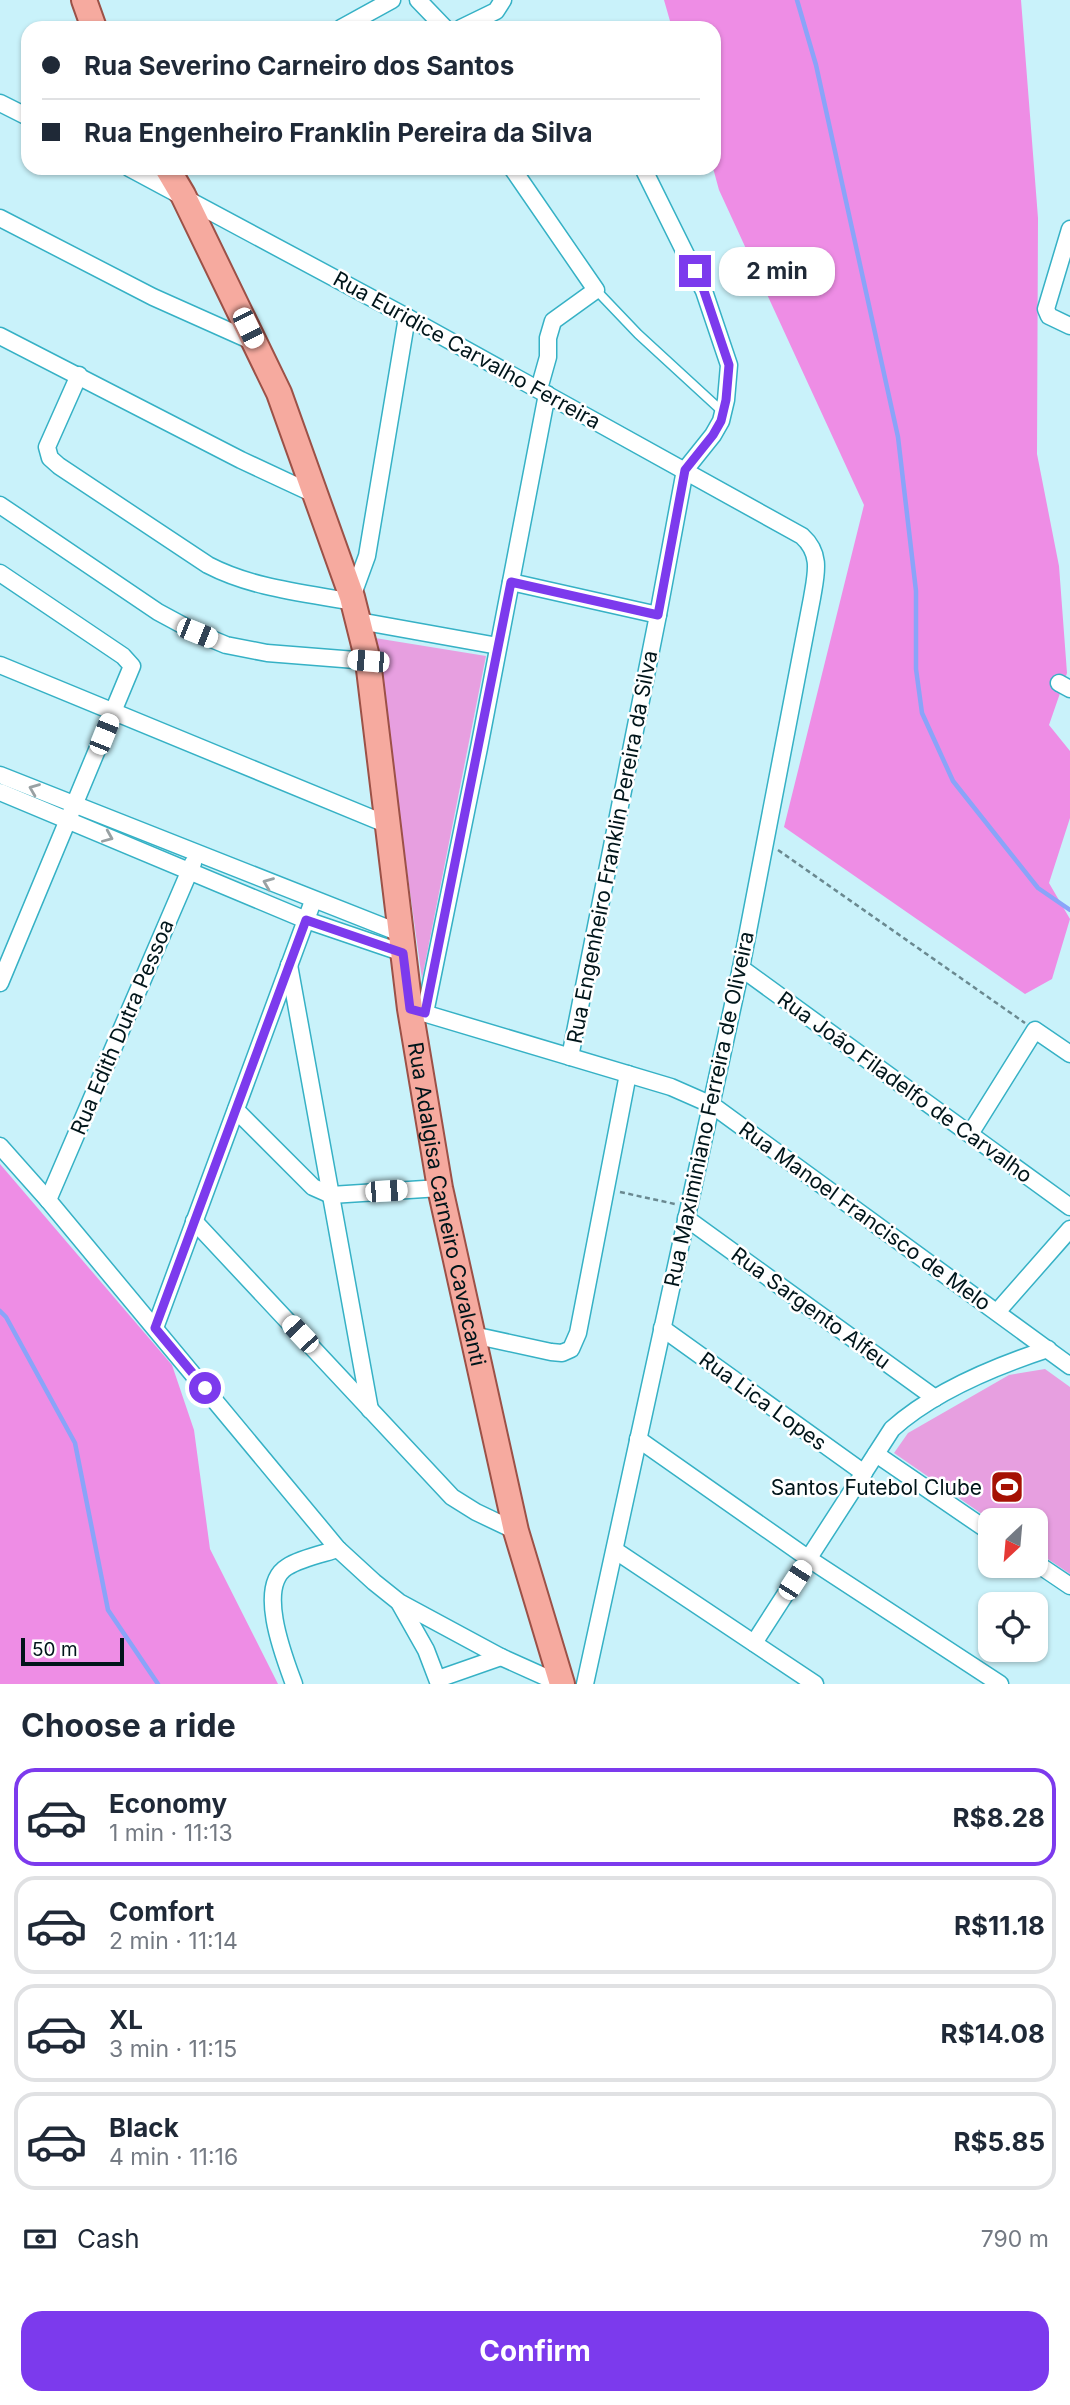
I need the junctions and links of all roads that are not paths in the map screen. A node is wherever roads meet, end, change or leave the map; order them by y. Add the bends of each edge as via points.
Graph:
1 (392, 0) edge
2 (418, 0) edge
3 (503, 0) edge
4 (83, 1) edge
5 (91, 21) edge
6 (354, 21) edge
7 (436, 21) edge
8 (475, 21) edge
9 (0, 103) edge
10 (21, 114) edge
11 (143, 175) edge
12 (171, 175) edge
13 (517, 175) edge
14 (646, 175) edge
15 (183, 195) junction
16 (0, 218) edge
17 (1070, 229) edge
18 (596, 290) junction
19 (407, 317) junction
20 (1070, 326) edge
21 (0, 336) edge
22 (256, 343) junction
23 (79, 375) junction
24 (543, 391) junction
25 (724, 413) junction
26 (685, 470) junction
27 (316, 495) junction
28 (0, 505) edge
29 (802, 536) joint
30 (0, 573) edge
31 (511, 582) junction
32 (355, 607) junction
33 (658, 615) junction
34 (498, 646) junction
35 (368, 661) junction
36 (0, 664) edge
37 (113, 710) junction
38 (0, 775) edge
39 (0, 792) edge
40 (71, 813) junction
41 (387, 824) junction
42 (196, 854) junction
43 (190, 871) junction
44 (313, 901) junction
45 (306, 920) junction
46 (402, 943) junction
47 (289, 965) junction
48 (741, 968) junction
49 (0, 983) edge
50 (418, 1011) junction
51 (1070, 1054) edge
52 (570, 1057) junction
53 (628, 1074) junction
54 (712, 1105) junction
55 (236, 1110) junction
56 (970, 1133) junction
57 (0, 1146) edge
58 (440, 1188) junction
59 (331, 1195) junction
60 (48, 1199) junction
61 (1070, 1207) edge
62 (688, 1213) junction
63 (194, 1221) junction
64 (1070, 1229) edge
65 (997, 1312) junction
66 (155, 1328) junction
67 (662, 1328) junction
68 (473, 1335) junction
69 (1048, 1349) junction
70 (1070, 1366) edge
71 (934, 1398) junction
72 (370, 1410) junction
73 (638, 1439) junction
74 (876, 1454) junction
75 (864, 1473) junction
76 (978, 1524) edge
77 (516, 1531) junction
78 (338, 1549) junction
79 (616, 1551) junction
80 (808, 1559) junction
81 (1048, 1571) edge
82 (1070, 1586) edge
83 (399, 1602) junction
84 (754, 1643) junction
85 (501, 1657) junction
86 (439, 1681) edge
87 (806, 1681) edge
88 (294, 1684) edge
89 (561, 1684) edge
90 (585, 1684) edge
91 (1000, 1684) edge

1 - 6 street
2 - 7 street
3 - 8 street via 496,11
4 - 5 main road
9 - 10 street
11 - 15 street, Rua Euridice Carvalho Ferreira
12 - 15 main road, Rua Adalgisa Carneiro Cavalcanti
13 - 18 street
14 - 25 street, Rua Engenheiro Franklin Pereira da Silva via 704,291 729,365
15 - 19 street, Rua Euridice Carvalho Ferreira
15 - 22 main road, Rua Adalgisa Carneiro Cavalcanti
16 - 22 street
17 - 20 street via 1046,304 1049,316
18 - 24 street via 553,321
18 - 25 lane
19 - 24 street, Rua Euridice Carvalho Ferreira
19 - 32 street
21 - 23 street
22 - 27 main road, Rua Adalgisa Carneiro Cavalcanti
23 - 27 street
23 - 32 street via 47,447 59,466 223,573
24 - 26 street, Rua Euridice Carvalho Ferreira
24 - 31 street
25 - 26 street, Rua Engenheiro Franklin Pereira da Silva
26 - 29 street, Rua Euridice Carvalho Ferreira
26 - 33 street, Rua Engenheiro Franklin Pereira da Silva
27 - 32 main road, Rua Adalgisa Carneiro Cavalcanti
28 - 35 street via 158,612 197,633 226,645 267,653
29 - 48 street, Rua Maximiniano Ferreira de Oliveira via 815,553 817,566
30 - 37 street via 130,661 130,675
31 - 33 street
31 - 34 street
32 - 34 street
32 - 35 main road, Rua Adalgisa Carneiro Cavalcanti
33 - 52 street, Rua Engenheiro Franklin Pereira da Silva
34 - 50 street
35 - 41 main road, Rua Adalgisa Carneiro Cavalcanti
36 - 37 street
37 - 40 street
37 - 41 street
40 -> 38 street
39 - 40 street
40 - 42 street
40 -> 43 street
40 - 49 street
41 - 46 main road, Rua Adalgisa Carneiro Cavalcanti
42 - 43 street, Rua Edith Dutra Pessoa
44 -> 42 street
43 - 45 street
43 - 60 street, Rua Edith Dutra Pessoa
44 - 45 street
44 - 46 street
45 - 46 street
45 - 47 street
46 - 50 main road, Rua Adalgisa Carneiro Cavalcanti
47 - 55 street
47 - 59 street
48 - 54 street, Rua Maximiniano Ferreira de Oliveira
48 - 56 street, Rua João Filadelfo de Carvalho
50 - 52 street, Rua Manoel Francisco de Melo
50 - 58 main road, Rua Adalgisa Carneiro Cavalcanti
51 - 56 street via 1035,1030
52 - 53 street, Rua Manoel Francisco de Melo
53 - 54 street, Rua Manoel Francisco de Melo
53 - 68 street via 578,1333 571,1349 551,1352
54 - 62 street, Rua Maximiniano Ferreira de Oliveira
54 - 65 street, Rua Manoel Francisco de Melo
55 - 59 street via 306,1181
55 - 63 street
56 - 61 street, Rua João Filadelfo de Carvalho
57 - 60 street
58 - 59 street
58 - 68 main road, Rua Adalgisa Carneiro Cavalcanti
59 - 72 street
60 - 66 street
62 - 67 street, Rua Maximiniano Ferreira de Oliveira
62 - 71 street, Rua Sargento Alfeu
63 - 66 street
63 - 72 street
64 - 65 street
65 - 69 street, Rua Manoel Francisco de Melo
66 - 78 street
67 - 73 street, Rua Maximiniano Ferreira de Oliveira
67 - 75 street, Rua Lica Lopes
68 - 77 main road, Rua Adalgisa Carneiro Cavalcanti
69 - 70 street, Rua Manoel Francisco de Melo
69 - 71 street via 1013,1360
71 - 74 street via 892,1429
72 - 77 street via 452,1497
73 - 79 street, Rua Maximiniano Ferreira de Oliveira
73 - 80 street
74 - 75 street
74 - 76 street
75 - 80 street
77 - 89 main road, Rua Adalgisa Carneiro Cavalcanti
78 - 83 street
78 - 88 street via 288,1566 272,1586 278,1634
79 - 84 street
79 - 90 street, Rua Maximiniano Ferreira de Oliveira
80 - 84 street
80 - 91 street
81 - 82 street
83 - 85 street
83 - 86 street
84 - 87 street
85 - 86 street
85 - 89 street

